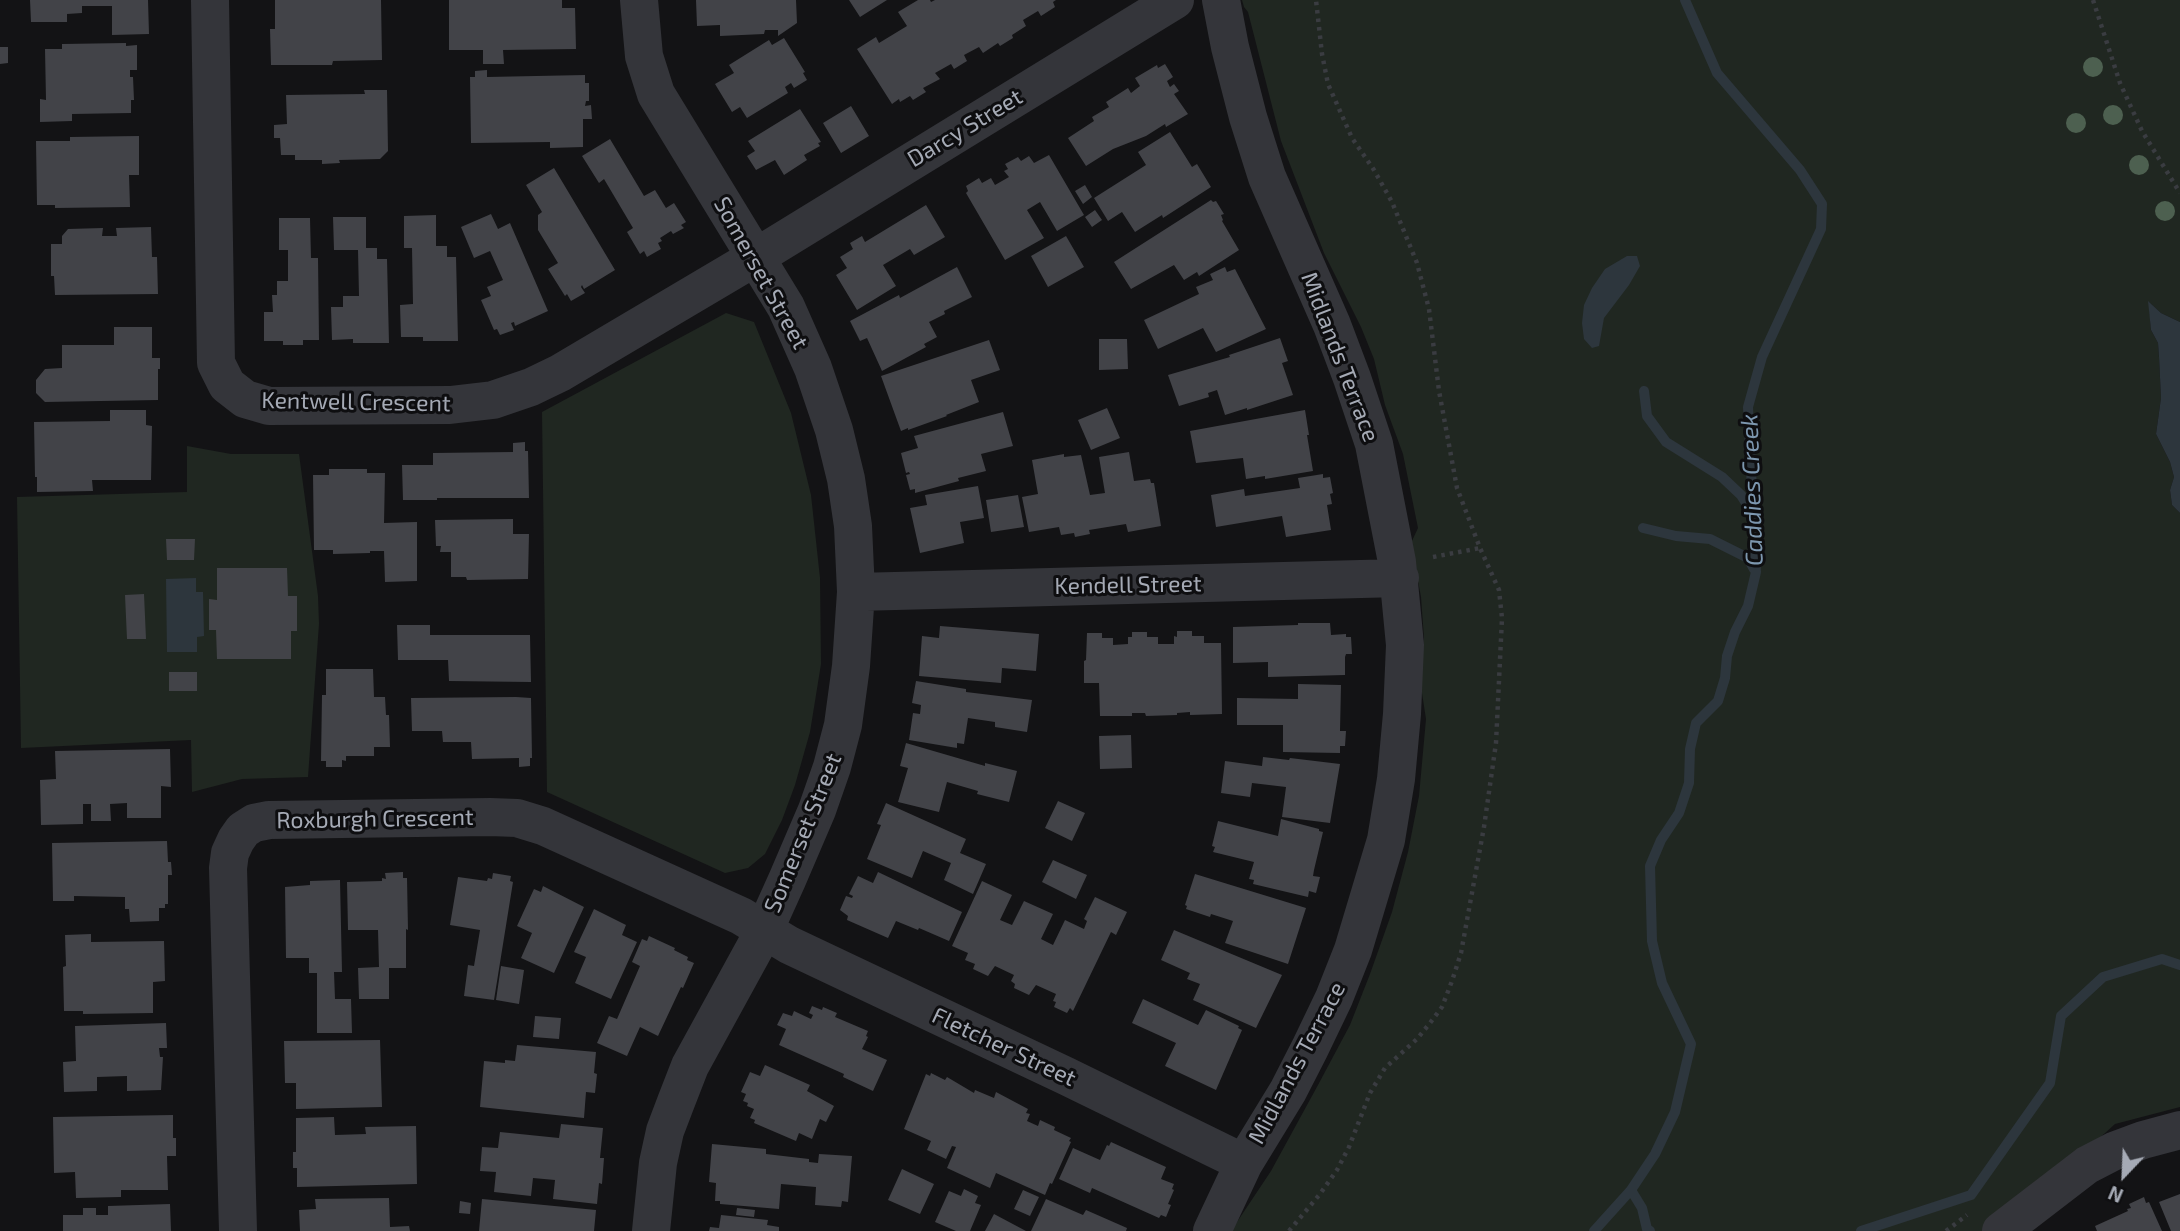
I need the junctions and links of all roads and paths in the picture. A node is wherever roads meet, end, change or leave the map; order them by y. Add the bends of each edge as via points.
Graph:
1 (210, 0) edge
2 (639, 0) edge
3 (1175, 0) edge
4 (1221, 0) edge
5 (2093, 0) edge
6 (2180, 194) edge
7 (756, 257) junction
8 (1480, 548) dead end
9 (1413, 569) junction
10 (856, 592) junction
11 (764, 931) junction
12 (2180, 1130) edge
13 (1244, 1163) junction
14 (238, 1231) edge
15 (651, 1231) edge
16 (1212, 1231) edge
17 (2001, 1231) edge

1 - 7 street, Kentwell Crescent via 216,363 227,385 245,400 269,406 450,405 494,400 560,373
2 - 7 street, Somerset Street via 644,56 656,94
3 - 7 street, Darcy Street
4 - 9 street, Midlands Terrace via 1267,177 1332,325 1374,444 1389,512
5 - 6 path via 2120,83
7 - 10 street, Somerset Street via 786,307 834,430 850,503
8 - 9 path
9 - 10 street, Kendell Street
9 - 13 street, Midlands Terrace via 1396,779 1385,840 1334,998 1288,1091
10 - 11 street, Somerset Street via 843,725 817,810
11 - 13 street, Fletcher Street
11 - 14 street, Roxburgh Crescent via 729,910 517,818 254,823 236,840 228,868
11 - 15 street, Somerset Street via 690,1066 665,1131
12 - 17 street via 2087,1165
13 - 16 street, Midlands Terrace

